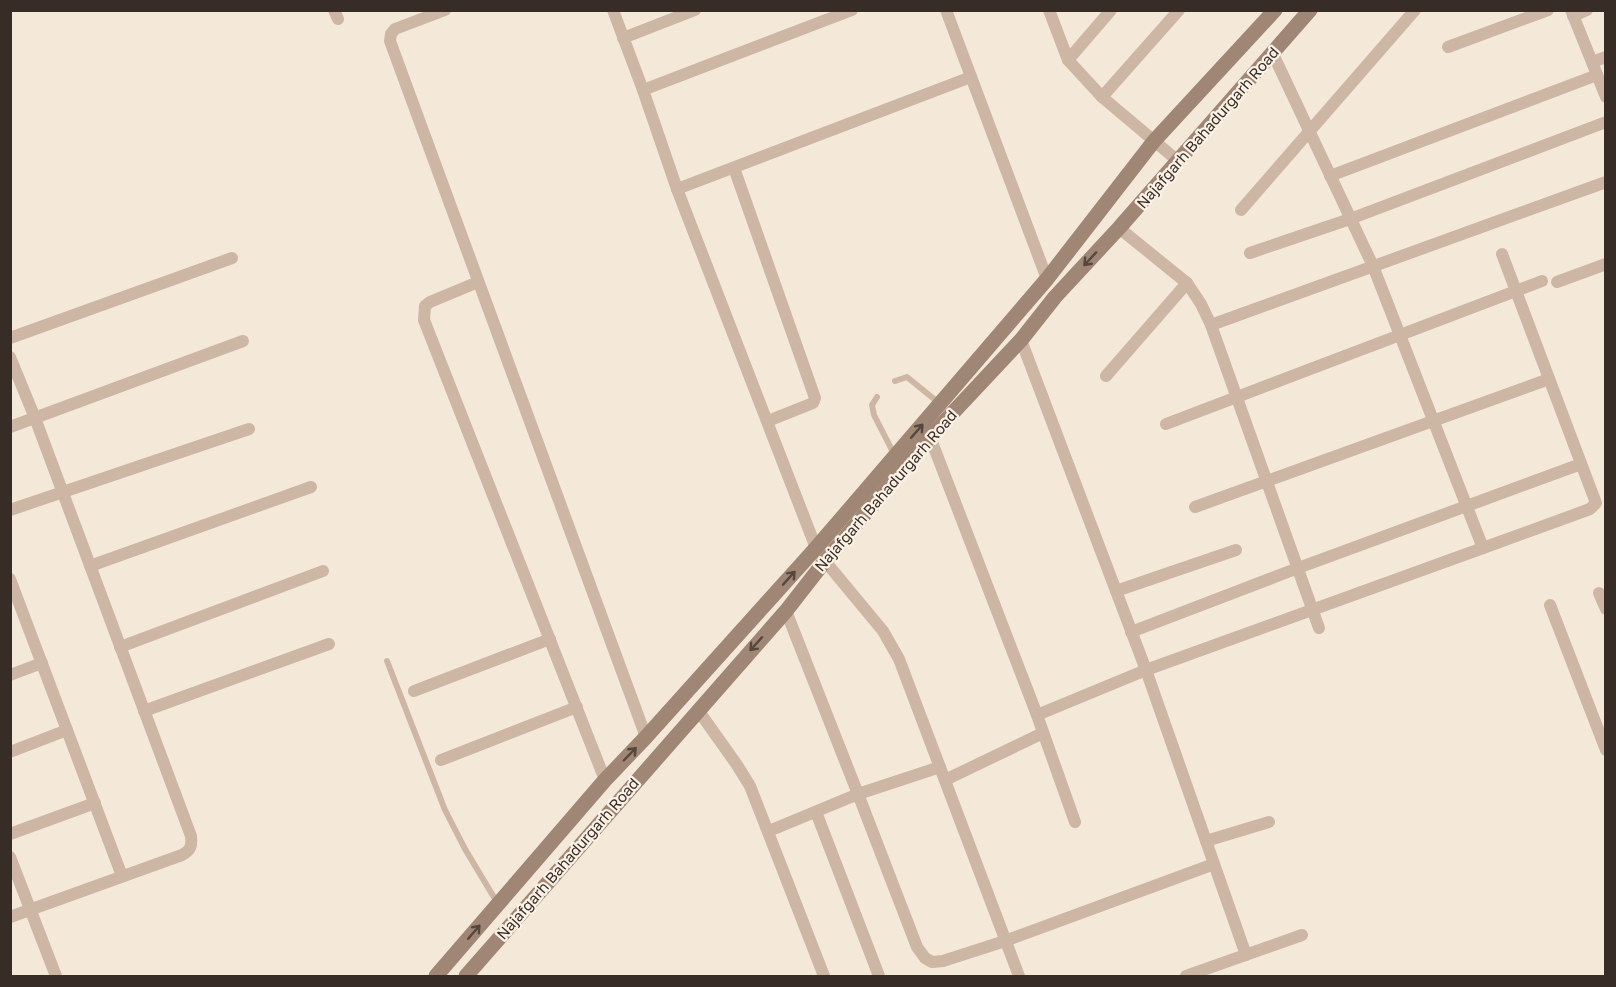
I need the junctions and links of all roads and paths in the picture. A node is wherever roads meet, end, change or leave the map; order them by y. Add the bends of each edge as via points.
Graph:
1 (445, 10) edge
2 (613, 10) edge
3 (695, 10) edge
4 (852, 10) edge
5 (946, 10) edge
6 (1049, 10) edge
7 (1111, 10) edge
8 (1179, 10) edge
9 (1275, 10) edge
10 (1310, 10) edge
11 (1415, 10) edge
12 (1548, 10) edge
13 (1587, 10) edge
14 (1572, 13) edge
15 (623, 38) junction
16 (1448, 47) dead end
17 (1273, 54) junction
18 (1605, 57) edge
19 (1068, 60) junction
20 (1592, 62) junction
21 (1597, 75) junction
22 (971, 77) junction
23 (643, 90) junction
24 (1102, 97) junction
25 (1605, 97) edge
26 (1605, 123) edge
27 (1309, 130) junction
28 (1154, 141) junction
29 (1178, 161) junction
30 (734, 168) junction
31 (1330, 176) junction
32 (1605, 182) edge
33 (677, 189) junction
34 (1241, 210) dead end
35 (1350, 219) junction
36 (1119, 228) junction
37 (1250, 253) dead end
38 (1502, 254) dead end
39 (232, 258) dead end
40 (1605, 264) edge
41 (1373, 266) junction
42 (1047, 279) junction
43 (1542, 281) dead end
44 (478, 282) junction
45 (1557, 282) dead end
46 (1186, 283) junction
47 (1516, 291) junction
48 (1211, 325) junction
49 (1400, 335) junction
50 (10, 338) edge
51 (1021, 340) junction
52 (243, 341) dead end
53 (10, 357) edge
54 (1106, 376) dead end
55 (1549, 380) junction
56 (895, 381) dead end
57 (877, 397) dead end
58 (1237, 398) junction
59 (940, 404) junction
60 (35, 418) junction
61 (768, 421) junction
62 (1434, 421) junction
63 (1166, 424) dead end
64 (10, 427) edge
65 (249, 429) dead end
66 (930, 437) junction
67 (895, 456) junction
68 (1581, 464) junction
69 (1267, 482) junction
70 (311, 487) dead end
71 (62, 492) junction
72 (1467, 506) junction
73 (1195, 507) dead end
74 (10, 510) edge
75 (816, 548) junction
76 (1483, 548) junction
77 (1236, 550) dead end
78 (825, 561) junction
79 (90, 566) junction
80 (1298, 568) junction
81 (323, 571) dead end
82 (12, 587) edge
83 (1116, 591) junction
84 (1599, 593) dead end
85 (1550, 604) dead end
86 (1605, 609) edge
87 (1313, 610) junction
88 (786, 611) junction
89 (1319, 628) dead end
90 (1131, 632) junction
91 (550, 639) junction
92 (329, 644) dead end
93 (120, 647) junction
94 (387, 661) dead end
95 (42, 663) junction
96 (1146, 670) junction
97 (10, 675) edge
98 (414, 691) dead end
99 (576, 707) junction
100 (698, 710) junction
101 (144, 711) junction
102 (1036, 715) junction
103 (67, 730) junction
104 (1043, 733) junction
105 (646, 737) junction
106 (1605, 750) edge
107 (10, 752) edge
108 (441, 760) dead end
109 (940, 767) junction
110 (605, 780) junction
111 (945, 780) junction
112 (858, 794) junction
113 (94, 803) junction
114 (816, 812) junction
115 (1075, 822) dead end
116 (1269, 822) dead end
117 (769, 831) junction
118 (10, 834) edge
119 (1206, 841) junction
120 (542, 854) junction
121 (10, 857) edge
122 (1214, 864) junction
123 (558, 871) junction
124 (122, 876) junction
125 (498, 905) junction
126 (30, 910) junction
127 (10, 917) edge
128 (1302, 935) dead end
129 (1005, 941) junction
130 (1246, 955) junction
131 (55, 976) edge
132 (436, 976) edge
133 (466, 976) edge
134 (824, 976) edge
135 (879, 976) edge
136 (1018, 976) edge
137 (1186, 976) edge

1 - 44 street via 395,29 390,41
2 - 15 street
3 - 15 street
4 - 23 street
5 - 22 street
6 - 19 street
7 - 19 street
8 - 24 street
9 - 28 main road, Najafgarh Bahadurgarh Road
10 - 17 main road, Najafgarh Bahadurgarh Road
11 - 27 street
12 - 16 street
13 - 14 street
14 - 20 street
15 - 23 street
17 - 27 street
17 - 29 main road, Najafgarh Bahadurgarh Road
18 - 20 street
19 - 24 street
20 - 21 street
21 - 25 street
21 - 31 street
22 - 30 street
22 - 42 street
23 - 33 street
24 - 28 street
26 - 35 street
27 - 31 street
27 - 34 street
28 - 29 street
28 - 42 main road, Najafgarh Bahadurgarh Road
29 - 36 main road, Najafgarh Bahadurgarh Road
30 - 33 street
30 - 61 street via 815,398 813,403
31 - 35 street
32 - 41 street
33 - 61 street
35 - 37 street
35 - 41 street
36 - 46 street
36 -> 51 main road, Najafgarh Bahadurgarh Road
38 - 47 street
39 - 50 street
40 - 45 street
41 - 48 street
41 - 49 street
42 - 59 main road, Najafgarh Bahadurgarh Road
43 - 47 street
44 - 91 street via 430,302 425,306 424,320
44 - 105 street
46 - 48 street
46 - 54 street
47 - 49 street
47 - 55 street
48 - 58 street
49 - 58 street
49 - 62 street
51 - 66 main road, Najafgarh Bahadurgarh Road
51 - 83 street
52 - 60 street
53 - 60 street
55 - 62 street
55 - 68 street
56 - 59 lane via 907,377
57 - 67 lane via 872,405 874,415
58 - 63 street
58 - 69 street
67 -> 59 main road, Najafgarh Bahadurgarh Road
60 - 64 street
60 - 71 street
61 - 75 street
62 - 69 street
62 - 72 street
65 - 71 street
66 - 78 main road, Najafgarh Bahadurgarh Road
66 - 102 street
67 - 75 main road, Najafgarh Bahadurgarh Road
68 - 72 street
68 - 76 street via 1596,503 1590,510
69 - 73 street
69 - 80 street
70 - 79 street
71 - 74 street
71 - 79 street
72 - 76 street
72 - 80 street
75 - 78 street
105 -> 75 main road, Najafgarh Bahadurgarh Road
76 - 87 street
77 - 83 street
78 - 88 main road, Najafgarh Bahadurgarh Road
78 - 109 street via 883,631 899,659
79 - 93 street
80 - 87 street
80 - 90 street
81 - 93 street
82 - 95 street
83 - 90 street
84 - 86 street
85 - 106 street
87 - 89 street
87 - 96 street
88 -> 100 main road, Najafgarh Bahadurgarh Road
88 - 112 street
90 - 96 street
91 - 98 street
91 - 99 street
92 - 101 street
93 - 101 street
94 - 125 lane via 446,810
95 - 97 street
95 - 103 street
96 - 102 street
96 - 119 street
99 - 108 street
99 - 110 street
100 - 117 street via 750,786
100 - 123 main road, Najafgarh Bahadurgarh Road
101 - 124 street via 192,845 182,855
102 - 104 street
103 - 107 street
103 - 113 street
104 - 111 street
104 - 115 street
110 -> 105 main road, Najafgarh Bahadurgarh Road
109 - 111 street
109 - 112 street
110 - 120 main road, Najafgarh Bahadurgarh Road
111 - 129 street
112 - 114 street
112 - 129 street via 917,947 925,958 943,961
113 - 118 street
113 - 124 street
114 - 117 street
114 - 135 street
116 - 119 street
117 - 134 street
119 - 122 street
120 - 123 main road
120 - 125 main road, Najafgarh Bahadurgarh Road
121 - 126 street
122 - 129 street
122 - 130 street
123 - 133 main road, Najafgarh Bahadurgarh Road
124 - 126 street
132 -> 125 main road, Najafgarh Bahadurgarh Road
126 - 127 street
126 - 131 street
128 - 130 street
129 - 136 street
130 - 137 street

